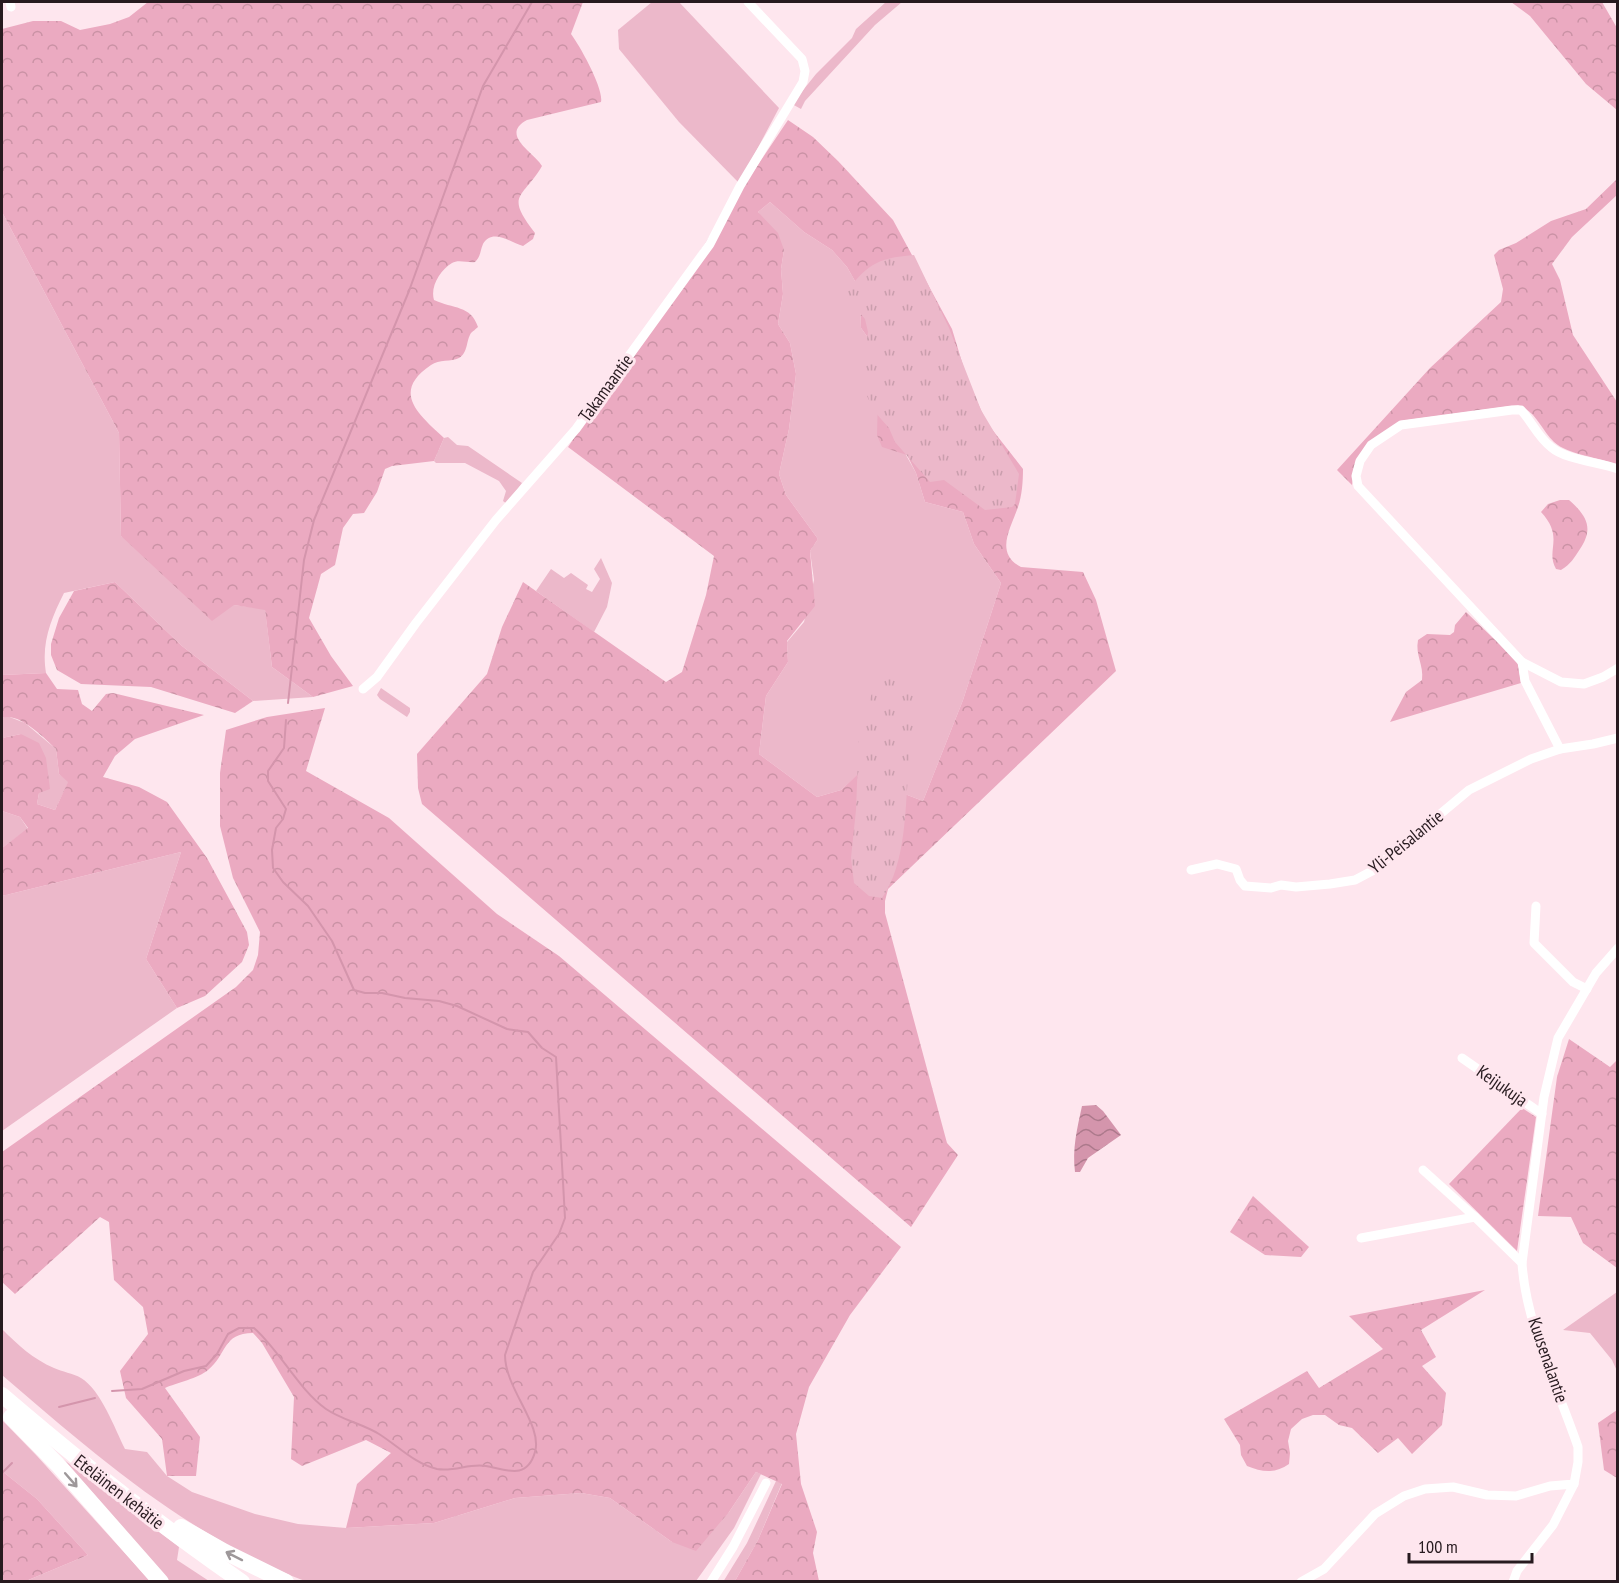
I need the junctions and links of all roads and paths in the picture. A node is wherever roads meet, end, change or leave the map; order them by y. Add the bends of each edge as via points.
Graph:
1 (748, 2) edge
2 (1617, 470) edge
3 (1522, 662) junction
4 (1617, 668) edge
5 (363, 689) dead end
6 (1617, 738) edge
7 (1560, 749) junction
8 (1191, 870) dead end
9 (1536, 906) dead end
10 (1617, 948) edge
11 (1587, 989) junction
12 (1462, 1058) dead end
13 (1542, 1114) junction
14 (1423, 1170) dead end
15 (1475, 1217) junction
16 (1361, 1238) dead end
17 (1522, 1263) junction
18 (2, 1395) edge
19 (2, 1408) edge
20 (69, 1453) junction
21 (766, 1483) dead end
22 (1574, 1484) junction
23 (712, 1579) edge
24 (161, 1581) edge
25 (242, 1581) edge
26 (286, 1581) edge
27 (1301, 1581) edge
28 (1513, 1581) edge

1 - 5 street, Takamaantie via 802,59 803,82 710,244 576,429 496,520 378,677
2 - 3 street via 1551,448 1521,410 1401,425 1371,445 1360,461 1358,486
3 - 4 street via 1561,682 1584,684
3 - 7 street via 1525,681
6 - 7 street, Yli-Peisalantie
7 - 8 street, Yli-Peisalantie via 1469,790 1372,871 1355,880 1259,888 1245,886 1236,870 1217,864
9 - 11 street via 1534,943 1573,982
10 - 11 street, Kuusenalantie
11 - 13 street, Kuusenalantie via 1558,1038
12 - 13 street, Keijukuja
13 - 17 street, Kuusenalantie
14 - 15 street
15 - 16 street
15 - 17 street
17 - 22 street, Kuusenalantie via 1524,1289 1578,1447
18 - 20 highway, Eteläinen kehätie
19 -> 24 highway
20 - 25 highway, Eteläinen kehätie
26 -> 20 highway via 186,1530
21 - 23 street
22 - 27 street via 1516,1496 1487,1495 1453,1487 1425,1489 1404,1496 1375,1514 1324,1569
22 - 28 street, Kuusenalantie via 1553,1525

